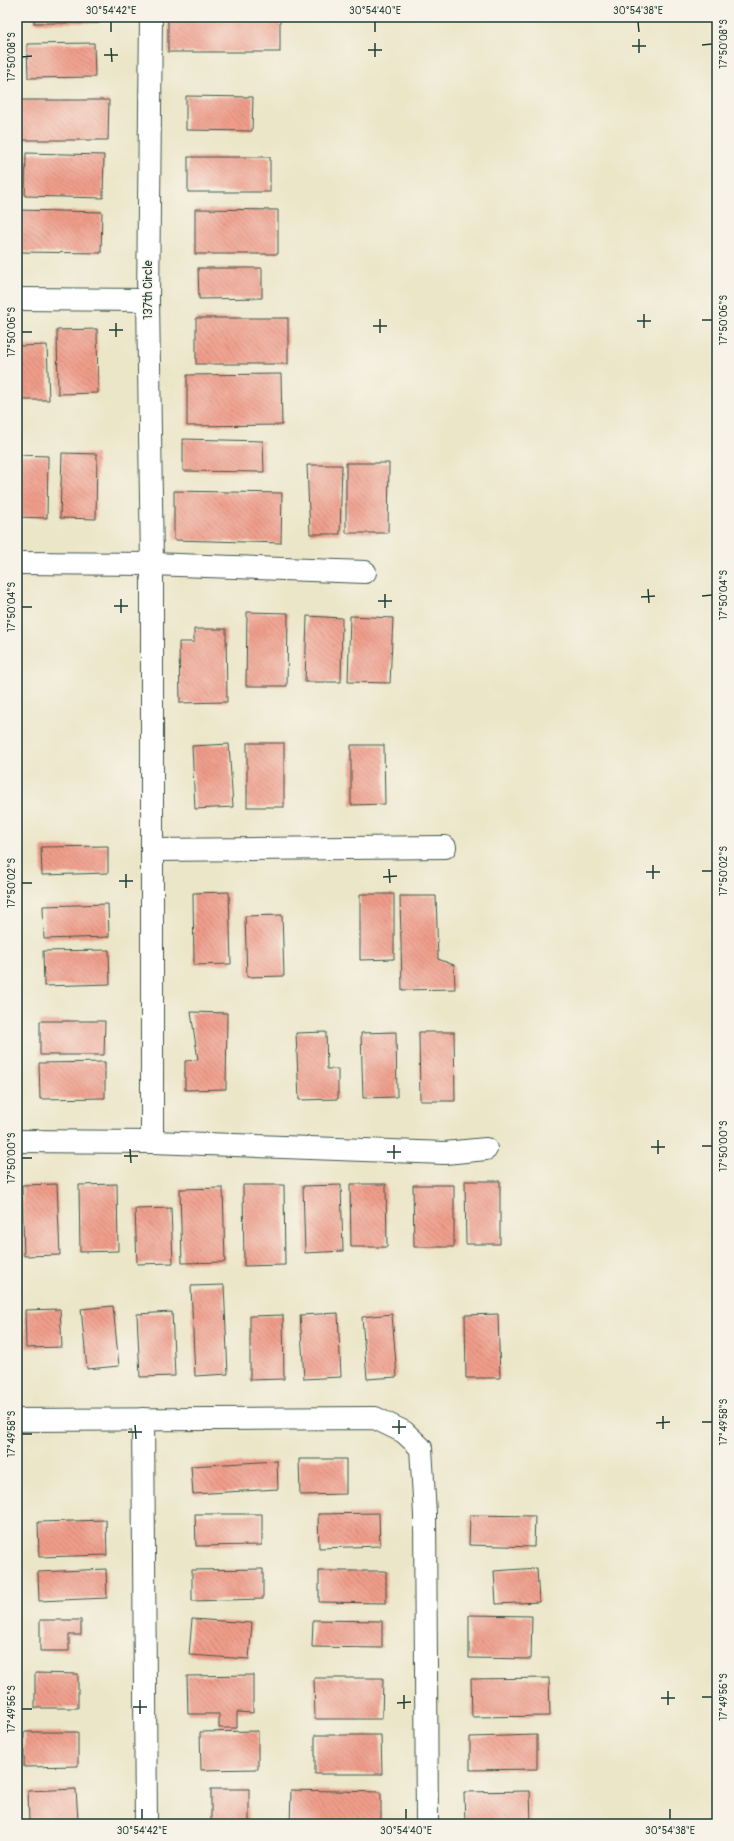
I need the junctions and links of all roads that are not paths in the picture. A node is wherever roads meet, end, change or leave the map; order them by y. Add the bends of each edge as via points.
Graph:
1 (151, 17) edge
2 (17, 299) edge
3 (148, 300) junction
4 (17, 563) edge
5 (152, 564) junction
6 (365, 572) dead end
7 (445, 847) dead end
8 (153, 850) junction
9 (17, 1141) edge
10 (152, 1142) junction
11 (486, 1149) dead end
12 (143, 1419) junction
13 (17, 1420) edge
14 (146, 1824) edge
15 (427, 1824) edge

1 - 3 street, 137th Circle
2 - 3 street
3 - 5 street, 137th Circle
4 - 5 street
5 - 6 street
5 - 8 street, 137th Circle
7 - 8 street
8 - 10 street, 137th Circle
9 - 10 street
10 - 11 street via 445,1153
12 - 13 street
12 - 14 street
12 - 15 street via 375,1418 404,1432 421,1448 425,1514

